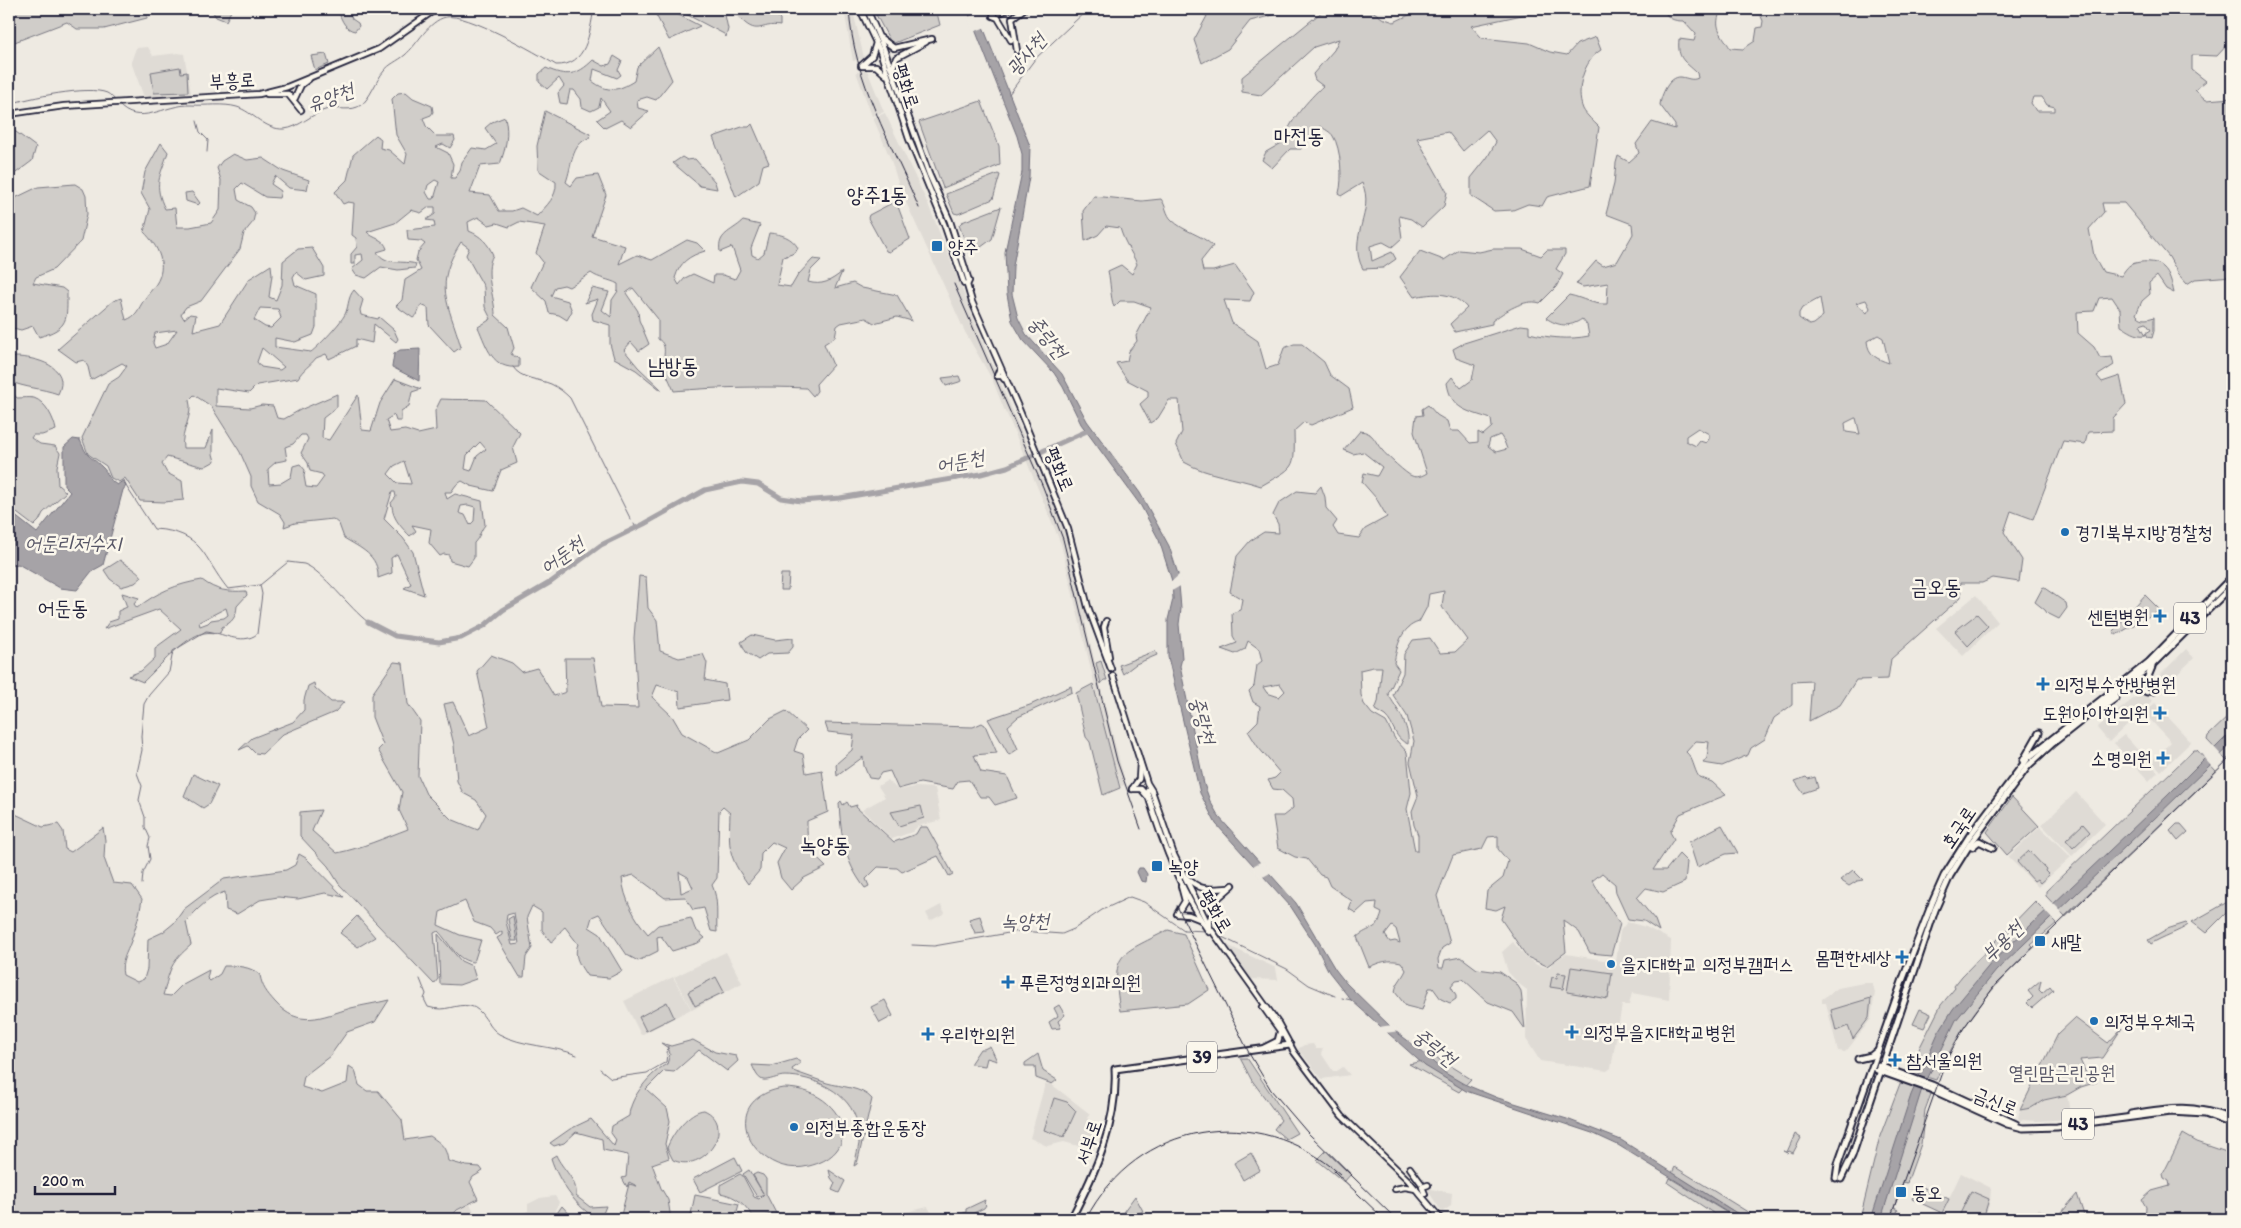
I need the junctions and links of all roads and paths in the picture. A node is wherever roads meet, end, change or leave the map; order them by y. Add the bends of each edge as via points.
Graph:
1 (436, 9) edge
2 (860, 9) edge
3 (866, 9) edge
4 (1009, 9) edge
5 (1024, 9) edge
6 (997, 10) edge
7 (879, 35) junction
8 (1011, 40) dead end
9 (876, 42) junction
10 (1017, 52) dead end
11 (892, 72) junction
12 (315, 75) junction
13 (888, 77) junction
14 (263, 93) junction
15 (295, 98) dead end
16 (301, 110) dead end
17 (9, 114) edge
18 (967, 285) junction
19 (2232, 577) edge
20 (2232, 586) edge
21 (1106, 621) dead end
22 (1109, 663) junction
23 (2153, 664) junction
24 (1111, 668) dead end
25 (1113, 676) dead end
26 (2123, 690) junction
27 (2154, 691) dead end
28 (2147, 692) dead end
29 (2089, 716) junction
30 (2038, 736) junction
31 (2053, 737) junction
32 (2035, 752) junction
33 (1140, 761) junction
34 (2028, 766) junction
35 (2018, 769) junction
36 (1149, 788) junction
37 (1148, 797) junction
38 (1993, 848) dead end
39 (1959, 862) junction
40 (1175, 863) junction
41 (1178, 875) junction
42 (1184, 875) junction
43 (1200, 920) junction
44 (1208, 927) junction
45 (1282, 1034) junction
46 (1880, 1044) junction
47 (1290, 1045) junction
48 (1889, 1046) junction
49 (1262, 1050) junction
50 (1887, 1052) junction
51 (1858, 1059) dead end
52 (1873, 1066) junction
53 (1881, 1069) junction
54 (1904, 1075) junction
55 (1931, 1087) junction
56 (1865, 1088) junction
57 (1874, 1091) junction
58 (2232, 1119) edge
59 (2232, 1124) edge
60 (1410, 1168) dead end
61 (1421, 1183) dead end
62 (1428, 1185) dead end
63 (1395, 1189) dead end
64 (1417, 1189) junction
65 (1433, 1209) junction
66 (1071, 1219) edge
67 (1441, 1219) edge

1 - 12 main road, 부흥로 via 385,46
2 - 9 main road, 평화로
3 - 7 main road, 평화로
4 - 6 main road
5 - 10 main road via 1012,18
6 - 8 main road via 994,16
7 - 11 main road, 평화로
7 - 11 main road via 894,48 930,41 896,58
9 - 13 main road, 평화로
9 - 13 main road via 872,56 861,66 876,66
11 - 18 main road, 평화로 via 916,141 952,227
12 - 14 main road, 부흥로
12 - 15 main road via 301,86
13 - 18 main road, 평화로 via 912,148
14 - 16 main road via 288,94
14 - 17 main road, 부흥로 via 61,107
18 - 22 main road, 평화로 via 1071,536 1088,607
19 - 31 main road, 호국로 / 43 via 2149,662
20 - 23 main road, 호국로 / 43
21 - 22 main road
22 - 24 main road, 평화로
23 - 26 main road, 호국로 / 43
23 - 27 main road via 2146,679
25 - 33 main road, 평화로
26 - 28 main road via 2137,687
26 - 29 main road, 호국로 / 43
26 - 29 main road via 2108,706
29 - 34 main road, 호국로 / 43
30 - 31 main road via 2042,742
30 - 32 main road
30 - 35 main road via 2039,733
31 - 32 main road, 호국로 / 43
32 - 34 main road
32 - 35 main road, 호국로 / 43
33 - 36 main road, 평화로
33 - 37 main road via 1139,779 1132,789 1141,789
34 - 39 main road, 호국로 / 43
35 - 46 main road, 호국로 / 43 via 1944,876
36 - 37 main road, 평화로
36 - 40 main road, 평화로
37 - 40 main road, 평화로
38 - 39 main road via 1976,842
39 - 48 main road, 호국로 / 43 via 1935,910
40 - 41 main road, 평화로
40 - 42 main road, 평화로
41 - 43 main road, 평화로
41 - 43 main road via 1185,900 1177,914
42 - 44 main road, 평화로
42 - 44 main road via 1208,890 1230,887 1216,900
43 - 44 main road, 평화로
44 - 45 main road, 평화로
45 - 47 main road, 평화로
45 - 49 main road via 1278,1041
46 - 48 main road via 1883,1048
46 - 51 main road via 1875,1054
46 - 52 main road, 호국로 / 43
47 - 49 main road, 39
47 - 64 main road, 평화로 via 1342,1116
48 - 50 main road, 호국로 / 43
49 - 66 main road, 서부로 / 39 via 1114,1069 1112,1115 1099,1158
50 - 53 main road, 호국로
50 - 54 main road via 1889,1065
52 - 53 main road, 43
52 - 56 main road, 호국로
53 - 54 main road, 43
53 - 57 main road, 호국로
54 - 55 main road, 43
55 - 58 main road, 금신로 / 43 via 2023,1125 2057,1124 2175,1107 2206,1110
55 - 59 main road, 금신로 / 43 via 2007,1124 2023,1128 2057,1127 2170,1112 2205,1114
56 - 57 main road via 1870,1085
56 - 57 main road, 호국로 via 1838,1164 1838,1179 1852,1156
60 - 61 main road
62 - 65 main road via 1422,1190
63 - 64 main road
64 - 65 main road, 평화로
65 - 67 main road, 평화로

